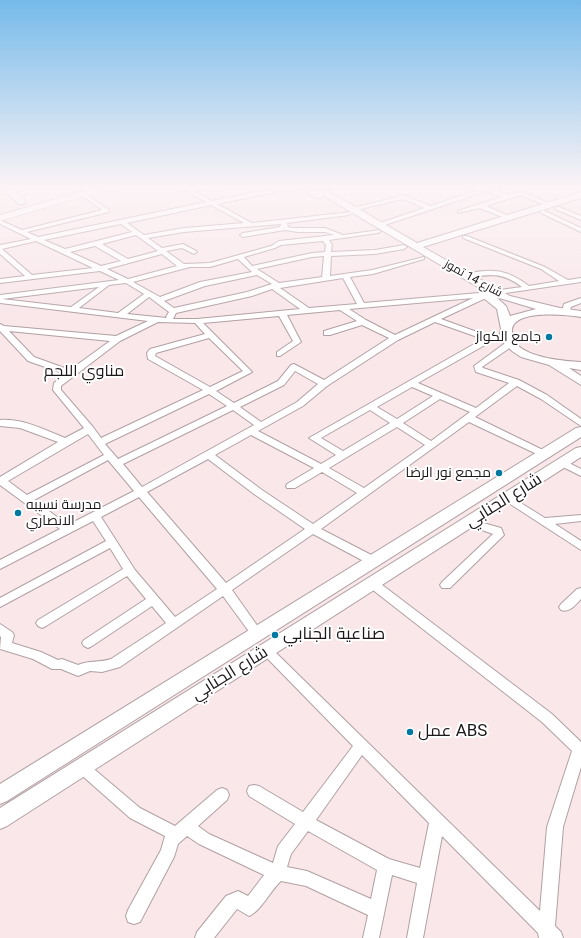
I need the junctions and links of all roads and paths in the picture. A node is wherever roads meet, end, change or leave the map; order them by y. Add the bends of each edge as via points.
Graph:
1 (14, 229) edge
2 (33, 229) edge
3 (83, 229) edge
4 (132, 229) edge
5 (200, 229) edge
6 (269, 229) edge
7 (289, 229) edge
8 (308, 229) edge
9 (322, 229) edge
10 (375, 229) edge
11 (379, 229) edge
12 (379, 229) edge
13 (481, 229) edge
14 (491, 229) edge
15 (20, 232) junction
16 (140, 235) junction
17 (243, 235) dead end
18 (342, 237) junction
19 (465, 237) junction
20 (34, 239) junction
21 (325, 239) junction
22 (96, 243) junction
23 (0, 247) edge
24 (404, 247) junction
25 (0, 250) edge
26 (162, 251) junction
27 (63, 252) junction
28 (194, 252) dead end
29 (420, 252) junction
30 (328, 254) junction
31 (240, 257) junction
32 (127, 262) junction
33 (183, 267) junction
34 (251, 268) junction
35 (100, 269) junction
36 (258, 273) junction
37 (468, 276) junction
38 (346, 277) junction
39 (30, 278) junction
40 (326, 279) junction
41 (581, 280) edge
42 (0, 281) edge
43 (128, 281) junction
44 (566, 282) junction
45 (108, 284) junction
46 (276, 286) junction
47 (528, 288) junction
48 (495, 293) junction
49 (149, 294) junction
50 (485, 295) junction
51 (0, 297) edge
52 (159, 300) junction
53 (581, 300) edge
54 (0, 301) edge
55 (361, 305) junction
56 (341, 307) junction
57 (72, 310) junction
58 (306, 310) junction
59 (173, 311) junction
60 (561, 311) junction
61 (281, 312) junction
62 (581, 314) edge
63 (120, 315) junction
64 (434, 319) junction
65 (157, 320) junction
66 (197, 320) junction
67 (169, 321) junction
68 (364, 322) junction
69 (0, 327) edge
70 (327, 333) dead end
71 (210, 335) junction
72 (508, 336) junction
73 (395, 338) junction
74 (117, 339) junction
75 (490, 339) junction
76 (280, 354) dead end
77 (549, 362) junction
78 (581, 366) edge
79 (72, 374) junction
80 (581, 381) edge
81 (516, 382) junction
82 (324, 384) junction
83 (411, 384) junction
84 (211, 391) junction
85 (438, 396) junction
86 (371, 407) junction
87 (234, 408) junction
88 (478, 412) junction
89 (469, 418) junction
90 (0, 423) edge
91 (397, 423) junction
92 (581, 423) edge
93 (261, 426) junction
94 (90, 429) junction
95 (250, 431) junction
96 (581, 431) edge
97 (65, 442) junction
98 (99, 443) junction
99 (431, 445) junction
100 (581, 451) edge
101 (209, 454) junction
102 (544, 454) junction
103 (343, 455) junction
104 (113, 460) junction
105 (563, 463) junction
106 (320, 467) junction
107 (581, 473) edge
108 (1, 481) edge
109 (291, 486) dead end
110 (142, 491) junction
111 (364, 493) junction
112 (508, 498) junction
113 (27, 499) junction
114 (95, 515) junction
115 (581, 518) edge
116 (545, 521) junction
117 (469, 522) junction
118 (313, 529) junction
119 (68, 530) junction
120 (111, 543) junction
121 (581, 546) edge
122 (374, 562) junction
123 (0, 565) edge
124 (129, 570) junction
125 (373, 584) junction
126 (446, 585) dead end
127 (225, 590) junction
128 (581, 592) edge
129 (153, 600) junction
130 (0, 604) edge
131 (565, 607) dead end
132 (42, 622) dead end
133 (174, 624) junction
134 (0, 629) edge
135 (257, 634) junction
136 (88, 643) dead end
137 (267, 651) junction
138 (361, 746) junction
139 (580, 750) edge
140 (83, 768) junction
141 (254, 791) dead end
142 (0, 795) edge
143 (222, 795) dead end
144 (0, 819) edge
145 (438, 821) junction
146 (306, 822) junction
147 (180, 830) junction
148 (386, 866) junction
149 (278, 873) junction
150 (426, 878) junction
151 (376, 910) junction
152 (134, 916) dead end
153 (549, 935) edge
154 (203, 938) edge
155 (371, 938) edge
156 (415, 938) edge

1 - 15 street
2 - 15 street
3 - 20 street
4 - 16 street
5 - 16 street
6 - 17 street
7 - 8 street
9 - 18 street via 334,231
10 - 18 street
11 - 24 street, شارع 14 تموز
12 - 29 street, شارع 14 تموز
13 - 29 street
14 - 19 street
15 - 20 street
16 - 22 street
16 - 26 street
18 - 21 street
19 - 29 street
19 - 44 street via 543,268
20 - 23 street
20 - 27 street
21 - 30 street via 330,245
21 - 31 street via 279,243
22 - 27 street
22 - 32 street
24 - 29 street, شارع 14 تموز
24 - 30 street via 375,252
25 - 39 street
26 - 28 street via 183,246
26 - 32 street
26 - 33 street
27 - 35 street
29 - 37 street, شارع 14 تموز
29 - 38 street via 398,267
29 - 50 street, شارع 14 تموز
30 - 34 street via 294,258
30 - 40 street
31 - 33 street via 210,265
31 - 34 street
32 - 35 street
33 - 43 street
34 - 36 street
35 - 39 street
35 - 43 street
36 - 46 street via 269,278
36 - 52 street via 204,284
37 - 47 street via 501,272 511,275
37 - 48 street, شارع 14 تموز
38 - 40 street
38 - 55 street
39 - 42 street
40 - 46 street
41 - 44 street
43 - 45 street
43 - 49 street
44 - 47 street
45 - 51 street
45 - 57 street
46 - 58 street
46 - 59 street
47 - 48 street
48 - 60 street, شارع 14 تموز
49 - 52 street
49 - 63 street
50 - 55 street
50 - 64 street
50 - 72 street, شارع 14 تموز via 505,312
52 - 59 street
53 - 60 street
54 - 57 street
55 - 56 street
56 - 58 street
56 - 68 street
57 - 63 street
58 - 61 street
59 - 67 street
60 - 62 street
60 - 72 street via 520,315 511,321
61 - 66 street
61 - 76 street via 297,342
63 - 65 street
64 - 73 street
64 - 75 street
65 - 67 street
65 - 74 street
66 - 67 street
66 - 71 street
68 - 70 street
68 - 73 street
69 - 74 street
69 - 79 street via 31,359
71 - 84 street via 248,372
71 - 84 street via 151,353
72 - 75 street
72 - 77 street via 522,352
72 - 81 street via 478,368
73 - 82 street
74 - 79 street
75 - 83 street
77 - 78 street
77 - 80 street
79 - 94 street via 57,386 58,390
81 - 88 street
81 - 92 street via 544,397
82 - 87 street via 294,367 281,383
82 - 93 street via 300,404
83 - 85 street
83 - 86 street
84 - 87 street
84 - 98 street
85 - 88 street
85 - 91 street
86 - 91 street
86 - 103 street via 314,438
87 - 93 street
87 - 104 street
88 - 89 street
89 - 99 street
89 - 102 street
90 - 97 street via 43,432
91 - 99 street
91 - 103 street
93 - 95 street
94 - 97 street
94 - 98 street
95 - 101 street
95 - 106 street
96 - 102 street, شارع الجنابي
97 - 108 street
98 - 104 street
99 - 111 street
100 - 105 street, شارع الجنابي
101 - 110 street
101 - 118 street via 258,492
102 - 122 street, شارع الجنابي
103 - 106 street
104 - 110 street
104 - 113 street
105 - 107 street
105 - 112 street, شارع الجنابي
106 - 109 street
106 - 111 street
108 - 113 street
110 - 114 street
110 - 127 street
111 - 118 street
112 - 116 street
112 - 117 street, شارع الجنابي
113 - 119 street
114 - 119 street
114 - 120 street
115 - 116 street
116 - 121 street
117 - 125 street, شارع الجنابي
117 - 126 street via 494,530 499,535
118 - 122 street
118 - 127 street
119 - 123 street
120 - 124 street
120 - 130 street
122 - 135 street, شارع الجنابي
124 - 129 street
124 - 132 street
125 - 137 street, شارع الجنابي
125 - 139 street via 547,718
127 - 133 street
127 - 135 street
128 - 131 street
129 - 133 street
129 - 136 street
133 - 134 street via 115,663 102,667 89,666 78,671 2,645 8,635
135 - 142 street, شارع الجنابي
137 - 138 street
137 - 140 street, شارع الجنابي
138 - 145 street
138 - 146 street
139 - 153 street via 555,827
140 - 144 street, شارع الجنابي
140 - 147 street via 135,813
141 - 146 street
143 - 147 street
145 - 150 street
145 - 153 street
146 - 148 street
146 - 149 street via 284,851
147 - 149 street
147 - 152 street via 171,840 168,852
148 - 150 street
148 - 151 street
149 - 151 street via 307,879
149 - 154 street via 267,883 249,908 238,899 232,902
150 - 156 street
151 - 155 street

